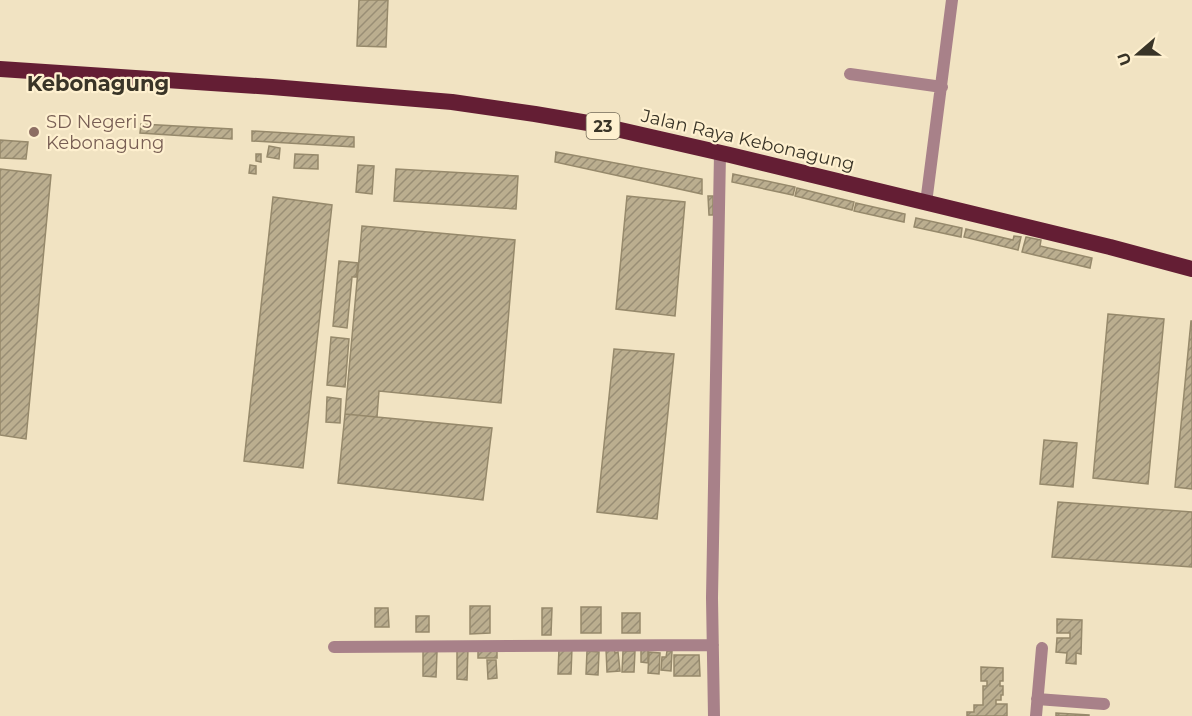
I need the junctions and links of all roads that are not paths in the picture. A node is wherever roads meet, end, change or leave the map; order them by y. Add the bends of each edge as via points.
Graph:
1 (952, 0) edge
2 (0, 69) edge
3 (850, 74) dead end
4 (942, 87) junction
5 (720, 153) junction
6 (926, 203) junction
7 (1192, 269) edge
8 (713, 645) junction
9 (334, 647) dead end
10 (1042, 648) dead end
11 (1037, 699) junction
12 (1104, 704) dead end
13 (714, 716) edge
14 (1036, 716) edge

1 - 4 street
2 - 5 highway, Jalan Raya Kebonagung / 23 via 452,102 594,124
3 - 4 street
4 - 6 street
5 - 6 highway, Jalan Raya Kebonagung / 23
5 - 8 street
6 - 7 highway, Jalan Raya Kebonagung / 23
8 - 9 street
8 - 13 street
10 - 11 street
11 - 12 street
11 - 14 street

